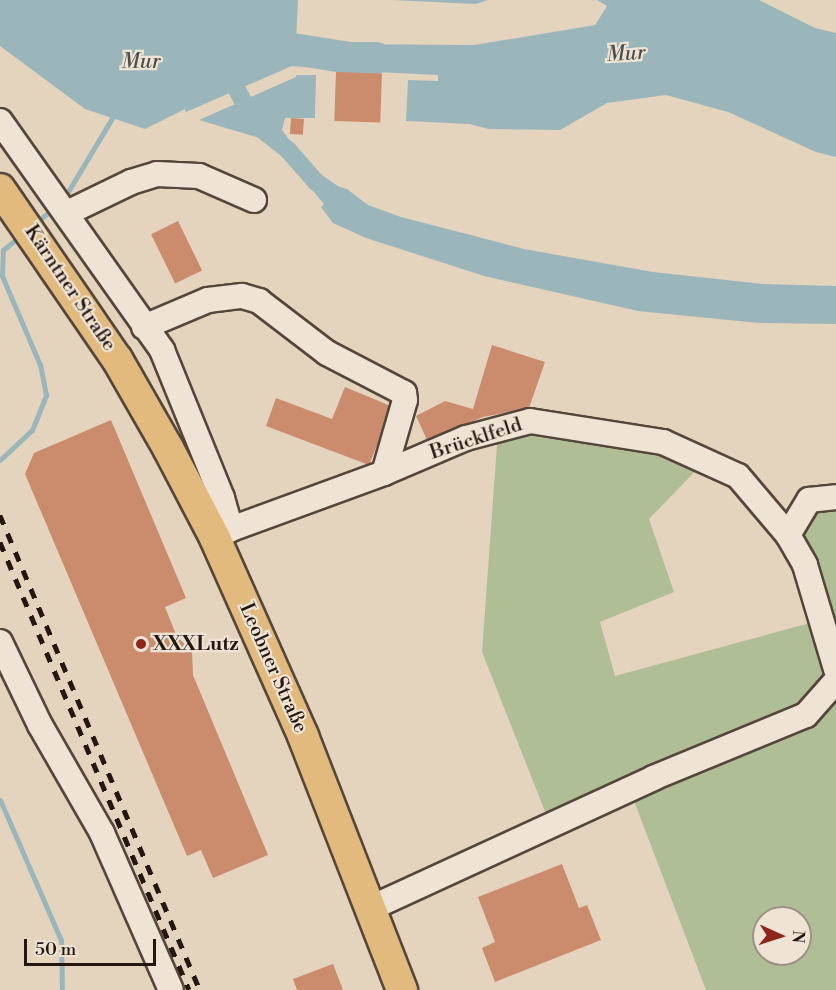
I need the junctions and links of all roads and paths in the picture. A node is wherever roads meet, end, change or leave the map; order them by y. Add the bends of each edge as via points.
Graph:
1 (0, 121) edge
2 (0, 189) edge
3 (254, 200) dead end
4 (62, 206) junction
5 (144, 327) junction
6 (117, 359) joint
7 (384, 473) junction
8 (836, 497) edge
9 (223, 534) junction
10 (788, 534) junction
11 (0, 642) edge
12 (836, 669) edge
13 (836, 681) edge
14 (371, 908) junction
15 (171, 990) edge
16 (402, 990) edge

1 - 4 street
2 - 6 main road, Kärntner Straße
3 - 4 street via 199,176 157,174
4 - 5 street
5 - 7 street via 208,300 242,296 259,301 327,353 404,393
5 - 9 street via 162,350 222,498
6 - 9 main road, Leobner Straße
7 - 9 street, Brücklfeld
7 - 10 street, Brücklfeld via 466,438 530,422 652,440 738,476
8 - 10 street via 809,500
9 - 14 main road, Leobner Straße
10 - 12 street, Brücklfeld via 805,565
11 - 15 street via 40,725 102,833
13 - 14 street via 807,715 653,778
14 - 16 main road, Leobner Straße

